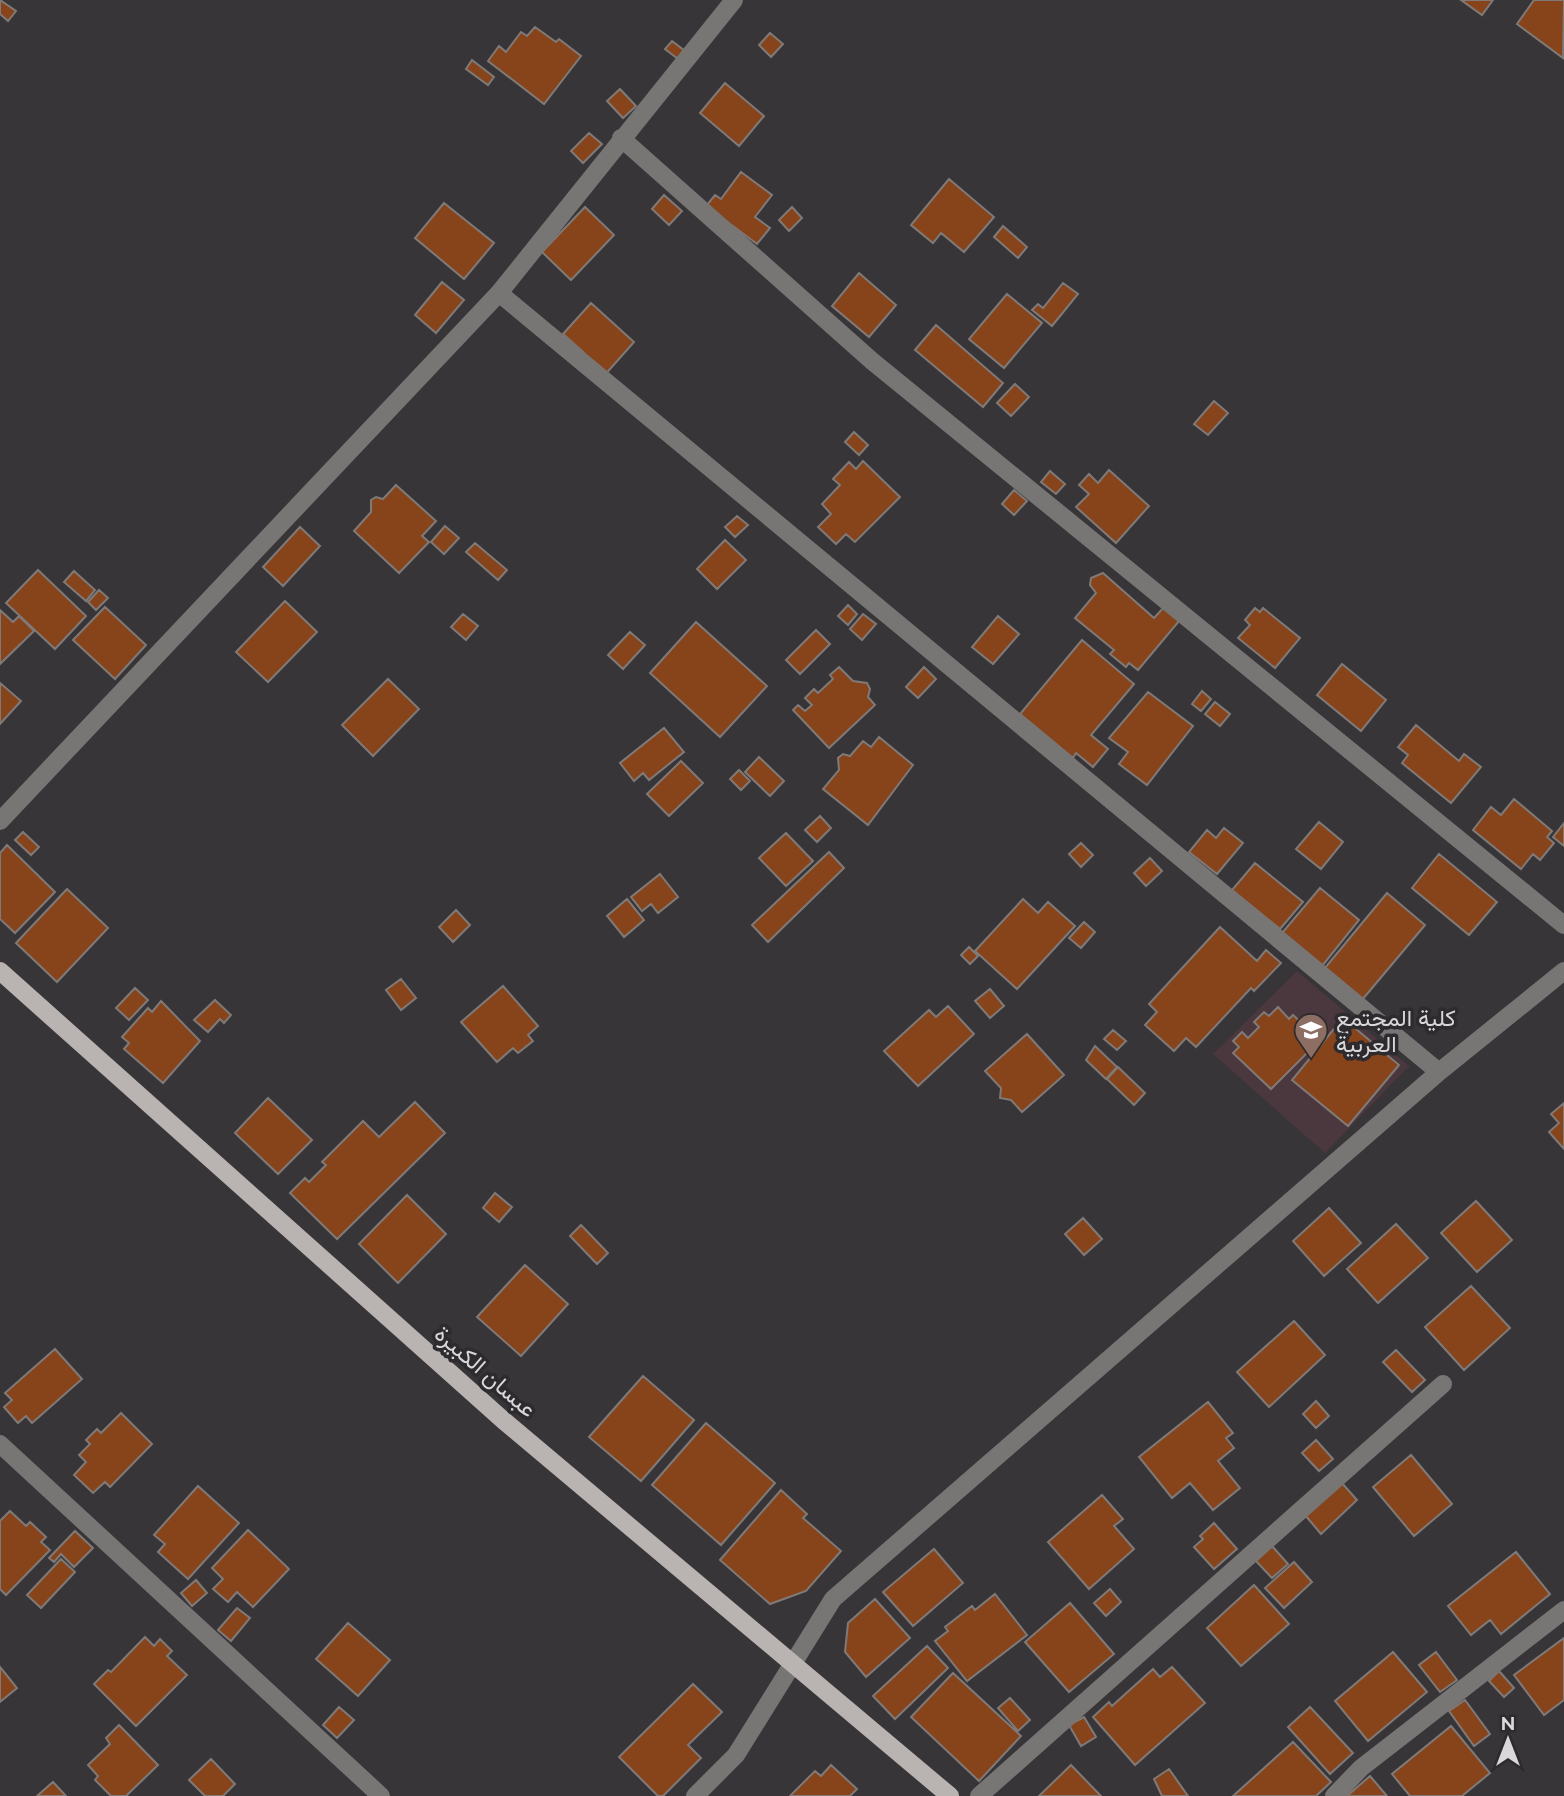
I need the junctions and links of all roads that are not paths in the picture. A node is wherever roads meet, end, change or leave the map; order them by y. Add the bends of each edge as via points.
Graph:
1 (734, 0) edge
2 (621, 138) junction
3 (499, 293) junction
4 (0, 821) edge
5 (1564, 925) edge
6 (0, 971) edge
7 (1564, 971) edge
8 (1439, 1072) junction
9 (1443, 1384) dead end
10 (0, 1444) edge
11 (1564, 1609) edge
12 (792, 1663) junction
13 (382, 1796) edge
14 (695, 1796) edge
15 (950, 1796) edge
16 (979, 1796) edge
17 (1334, 1796) edge

1 - 2 street
2 - 3 street
2 - 5 street via 872,361
3 - 4 street
3 - 8 street
6 - 12 main road, عبسان الكبيرة via 503,1420
7 - 8 street
8 - 12 street via 833,1598
9 - 16 street
10 - 13 street
11 - 17 street via 1361,1768
12 - 14 street via 736,1755
12 - 15 main road, عبسان الكبيرة

